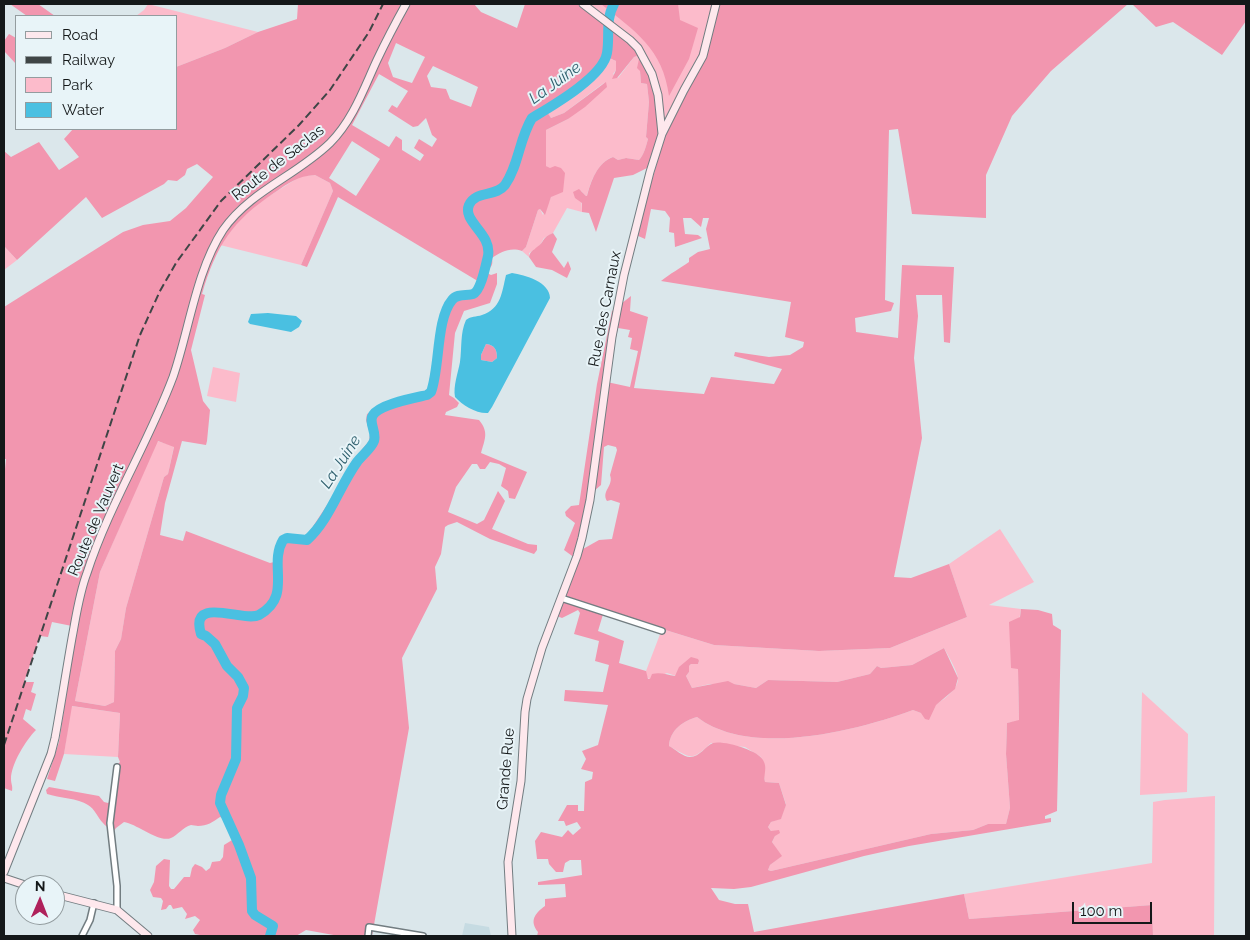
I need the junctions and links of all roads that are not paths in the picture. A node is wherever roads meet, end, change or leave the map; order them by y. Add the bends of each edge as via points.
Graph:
1 (406, 4) edge
2 (583, 4) edge
3 (716, 4) edge
4 (662, 134) junction
5 (198, 292) joint
6 (561, 598) junction
7 (557, 608) joint
8 (662, 631) dead end
9 (117, 767) dead end
10 (4, 872) edge
11 (65, 896) edge
12 (94, 903) junction
13 (117, 910) junction
14 (82, 936) edge
15 (148, 936) edge
16 (368, 936) edge
17 (423, 936) edge
18 (512, 936) edge

1 - 5 street, Route de Saclas via 356,106 340,130 323,149 255,196 232,219 212,252
2 - 4 street, Rue des Carnaux via 638,48 652,74 658,95
3 - 4 street via 703,56
4 - 6 street, Rue des Carnaux via 624,275 582,538
5 - 10 street, Route de Vauvert via 170,385 86,575 53,746
6 - 7 street, Rue des Carnaux
6 - 8 street
7 - 18 street, Grande Rue via 531,682 525,712 521,781 508,862
9 - 13 street via 110,823
11 - 12 street
12 - 13 street
12 - 14 street
13 - 15 street
16 - 17 street via 369,927

